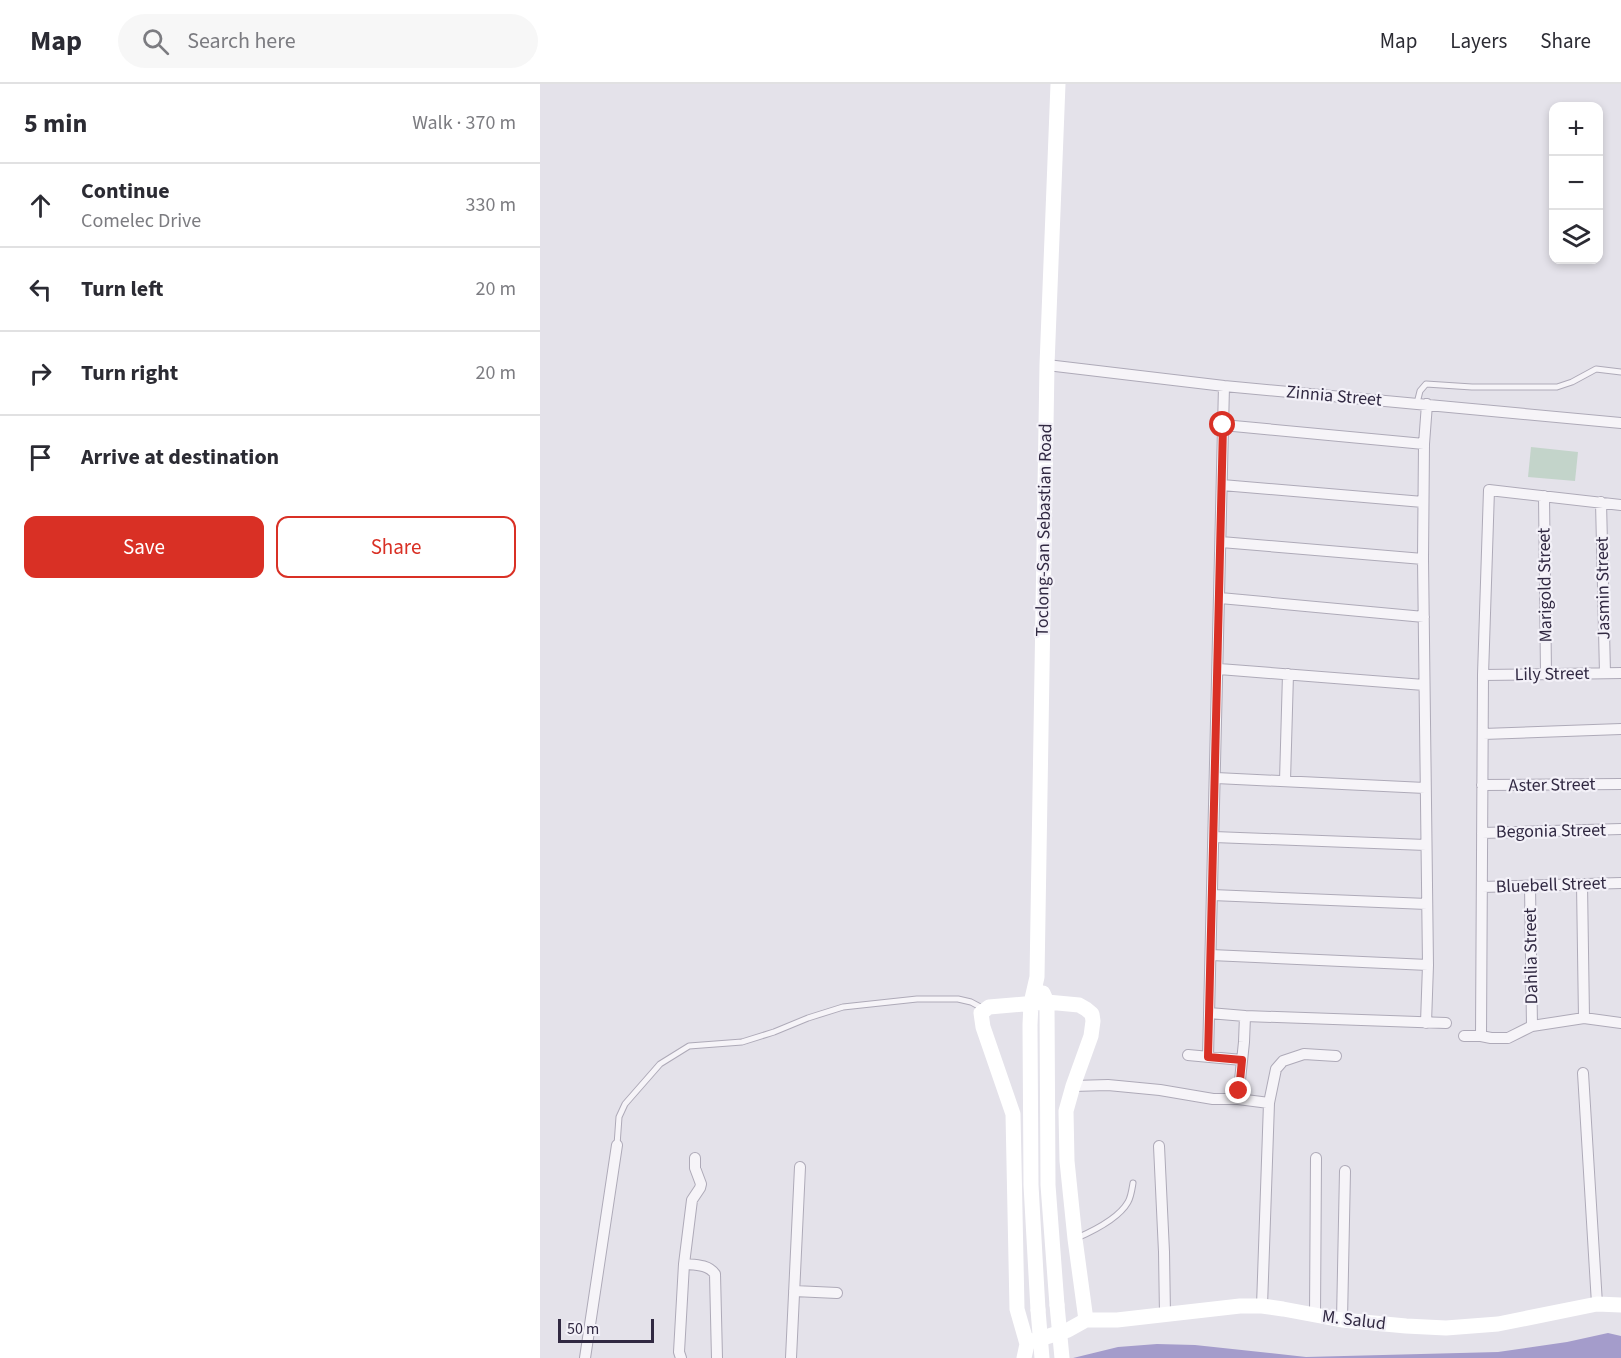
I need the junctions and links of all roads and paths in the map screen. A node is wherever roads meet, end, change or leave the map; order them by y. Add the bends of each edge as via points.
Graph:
1 (1058, 84) edge
2 (1047, 365) junction
3 (1621, 372) edge
4 (1224, 386) junction
5 (1422, 404) junction
6 (1621, 423) edge
7 (1223, 425) junction
8 (1424, 444) junction
9 (1222, 485) junction
10 (1544, 496) junction
11 (1424, 502) junction
12 (1601, 502) junction
13 (1621, 505) edge
14 (1221, 543) junction
15 (1423, 559) junction
16 (1220, 598) junction
17 (1424, 617) junction
18 (1219, 669) junction
19 (1605, 673) junction
20 (1621, 673) edge
21 (1288, 674) junction
22 (1546, 674) junction
23 (1483, 675) junction
24 (1424, 685) junction
25 (1621, 729) edge
26 (1483, 734) junction
27 (1216, 778) junction
28 (1285, 781) junction
29 (1621, 784) edge
30 (1482, 785) junction
31 (1425, 788) junction
32 (1621, 829) edge
33 (1482, 833) junction
34 (1214, 837) junction
35 (1426, 845) junction
36 (1621, 883) edge
37 (1582, 884) junction
38 (1530, 886) junction
39 (1482, 887) junction
40 (1212, 895) junction
41 (1427, 904) junction
42 (1211, 955) junction
43 (1428, 965) junction
44 (1039, 1003) junction
45 (985, 1010) junction
46 (1209, 1013) junction
47 (1245, 1016) junction
48 (1584, 1018) junction
49 (1426, 1023) junction
50 (1446, 1023) dead end
51 (1621, 1023) edge
52 (1532, 1026) junction
53 (1464, 1036) dead end
54 (1481, 1036) junction
55 (1188, 1055) dead end
56 (1336, 1056) dead end
57 (1208, 1057) junction
58 (1242, 1060) junction
59 (1583, 1073) dead end
60 (1073, 1086) junction
61 (1238, 1099) junction
62 (1269, 1103) junction
63 (617, 1145) joint
64 (1159, 1146) dead end
65 (695, 1158) dead end
66 (1316, 1158) dead end
67 (800, 1167) dead end
68 (1345, 1172) dead end
69 (1133, 1183) dead end
70 (1075, 1239) junction
71 (684, 1264) junction
72 (794, 1291) junction
73 (837, 1293) dead end
74 (1597, 1304) junction
75 (1621, 1305) edge
76 (1262, 1306) junction
77 (1165, 1315) junction
78 (1315, 1316) junction
79 (1086, 1320) junction
80 (1342, 1320) junction
81 (1025, 1351) edge
82 (585, 1358) edge
83 (681, 1358) edge
84 (717, 1358) edge
85 (791, 1358) edge
86 (1042, 1358) edge
87 (1062, 1358) edge

1 - 2 main road, Toclong-San Sebastian Road
2 - 4 street, Zinnia Street
2 - 44 main road, Toclong-San Sebastian Road
3 - 5 lane via 1596,369 1557,387 1426,384 1420,391
4 - 5 street, Zinnia Street
4 - 7 street
5 - 6 street, Zinnia Street
5 - 8 street
7 - 8 street
7 - 9 street
8 - 11 street
9 - 11 street
9 - 14 street
10 - 12 street
10 - 22 street, Marigold Street
10 - 23 street via 1489,490
11 - 15 street
12 - 13 street
12 - 19 street, Jasmin Street
14 - 15 street
14 - 16 street
15 - 17 street
16 - 17 street
16 - 18 street
17 - 24 street
18 - 21 street
18 - 27 street
19 - 20 street, Lily Street
19 - 22 street, Lily Street
21 - 24 street
21 - 28 street
22 - 23 street, Lily Street
23 - 26 street
24 - 31 street
25 - 26 street
26 - 30 street
27 - 28 street
27 - 34 street
28 - 31 street
29 - 30 street, Aster Street
30 - 33 street
31 - 35 street
32 - 33 street, Begonia Street
33 - 39 street
34 - 35 street
34 - 40 street
35 - 41 street
36 - 37 street, Bluebell Street
37 - 38 street, Bluebell Street
37 - 48 street
38 - 39 street, Bluebell Street
38 - 52 street, Dahlia Street
39 - 54 street
40 - 41 street
40 - 42 street
41 - 43 street
42 - 43 street
42 - 46 street
43 - 49 street
44 - 45 main road
44 - 60 main road via 1079,1005 1092,1014 1091,1036
44 - 86 main road, bridge via 1031,1185
44 - 87 main road, bridge
45 - 63 lane via 958,999 843,1007 742,1042 689,1046 660,1064 625,1104 619,1117
45 - 81 main road via 981,1013 983,1027 1013,1114 1017,1309
46 - 47 street
46 - 57 street
47 - 49 street
47 - 58 street
48 - 51 street
48 - 52 street
49 - 50 street
52 - 54 street via 1508,1038
53 - 54 street
55 - 57 street
56 - 62 street via 1304,1054 1283,1061 1276,1069
57 - 58 street
58 - 61 street
59 - 74 street
60 - 61 street via 1108,1085
60 - 70 main road via 1066,1111
61 - 62 street
62 - 76 street
63 - 82 street
64 - 77 street
65 - 71 street via 702,1184 692,1200
66 - 78 street
67 - 72 street
68 - 80 street
69 - 70 lane via 1129,1202 1114,1217
70 - 79 main road
71 - 83 street
71 - 84 street via 706,1267 715,1274
72 - 73 street
72 - 85 street
74 - 75 main road, M. Salud
74 - 80 main road, M. Salud via 1470,1327
76 - 77 main road, M. Salud
76 - 78 main road, M. Salud
77 - 79 main road, M. Salud
78 - 80 main road, M. Salud
79 - 81 main road

